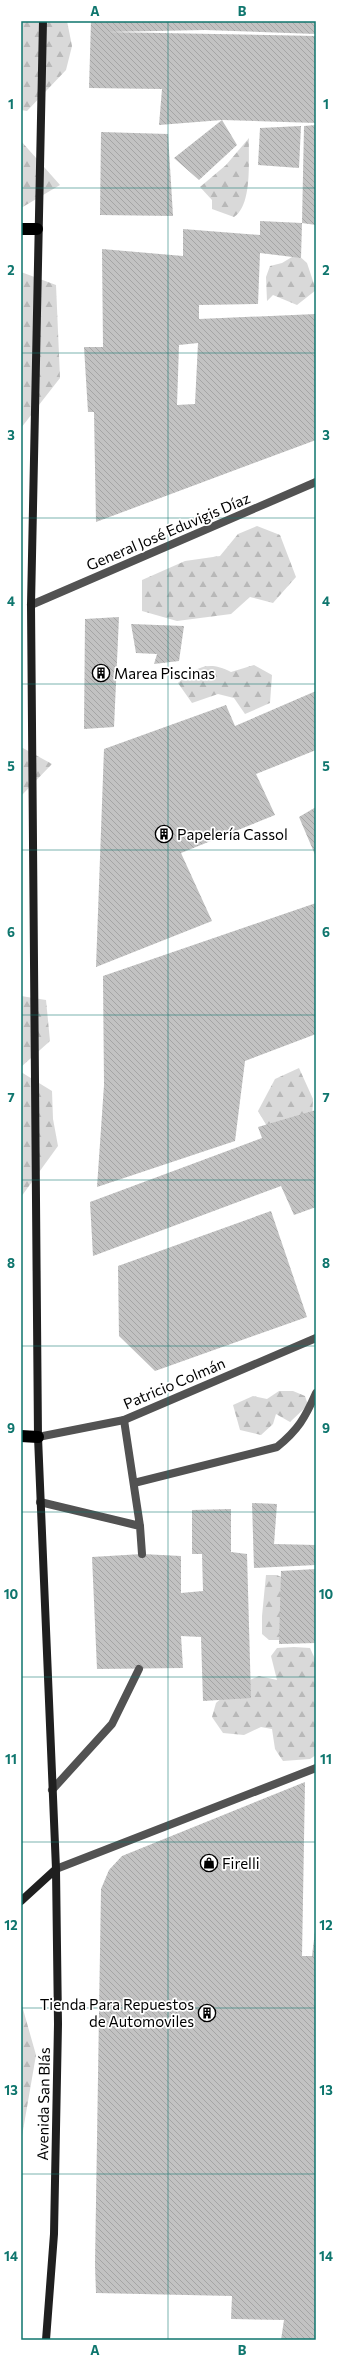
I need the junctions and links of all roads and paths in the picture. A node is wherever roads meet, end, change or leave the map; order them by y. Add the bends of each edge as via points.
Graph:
1 (43, 21) edge
2 (21, 229) edge
3 (37, 230) junction
4 (316, 482) edge
5 (30, 605) junction
6 (316, 1338) edge
7 (316, 1393) edge
8 (124, 1420) junction
9 (21, 1436) edge
10 (38, 1437) junction
11 (134, 1483) junction
12 (40, 1502) junction
13 (140, 1526) junction
14 (142, 1554) dead end
15 (139, 1670) dead end
16 (316, 1768) edge
17 (52, 1790) junction
18 (56, 1869) junction
19 (21, 1901) edge
20 (46, 2340) edge

1 - 3 street, Avenida San Blás
2 - 3 highway
3 - 5 street, Avenida San Blás
4 - 5 street, General José Eduvigis Díaz
5 - 10 street, Avenida San Blás
6 - 8 street, Patricio Colmán
7 - 11 street via 306,1417 294,1433 277,1447
8 - 10 street, Patricio Colmán
8 - 11 street
9 - 10 highway
10 - 12 street, Avenida San Blás
11 - 13 street
12 - 13 street
12 - 17 street, Avenida San Blás
13 - 14 street
15 - 17 street via 112,1724
16 - 18 street
17 - 18 street, Avenida San Blás
18 - 19 street
18 - 20 street, Avenida San Blás via 58,2024 55,2227

